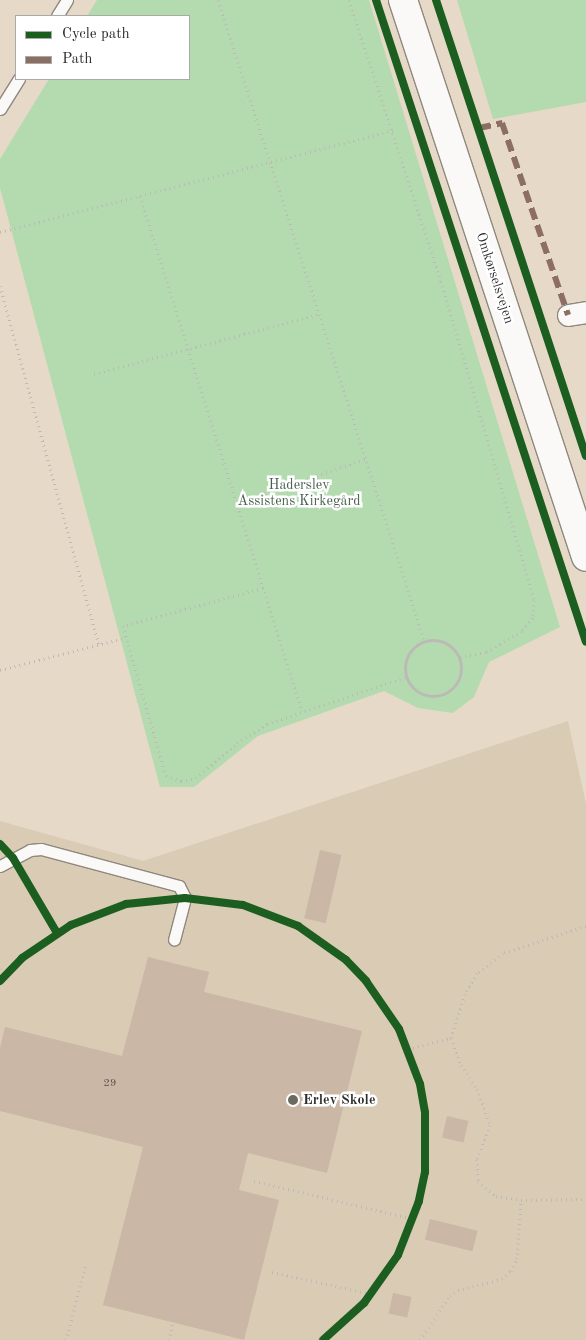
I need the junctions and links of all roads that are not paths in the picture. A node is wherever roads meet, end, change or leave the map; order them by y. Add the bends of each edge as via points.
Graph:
1 (67, 0) edge
2 (404, 0) edge
3 (58, 15) edge
4 (18, 80) edge
5 (0, 109) edge
6 (586, 557) edge
7 (0, 866) edge
8 (174, 940) dead end

1 - 3 lane
2 - 6 main road, Omkørselsvejen
4 - 5 lane
7 - 8 lane via 30,850 41,849 179,886 184,898

